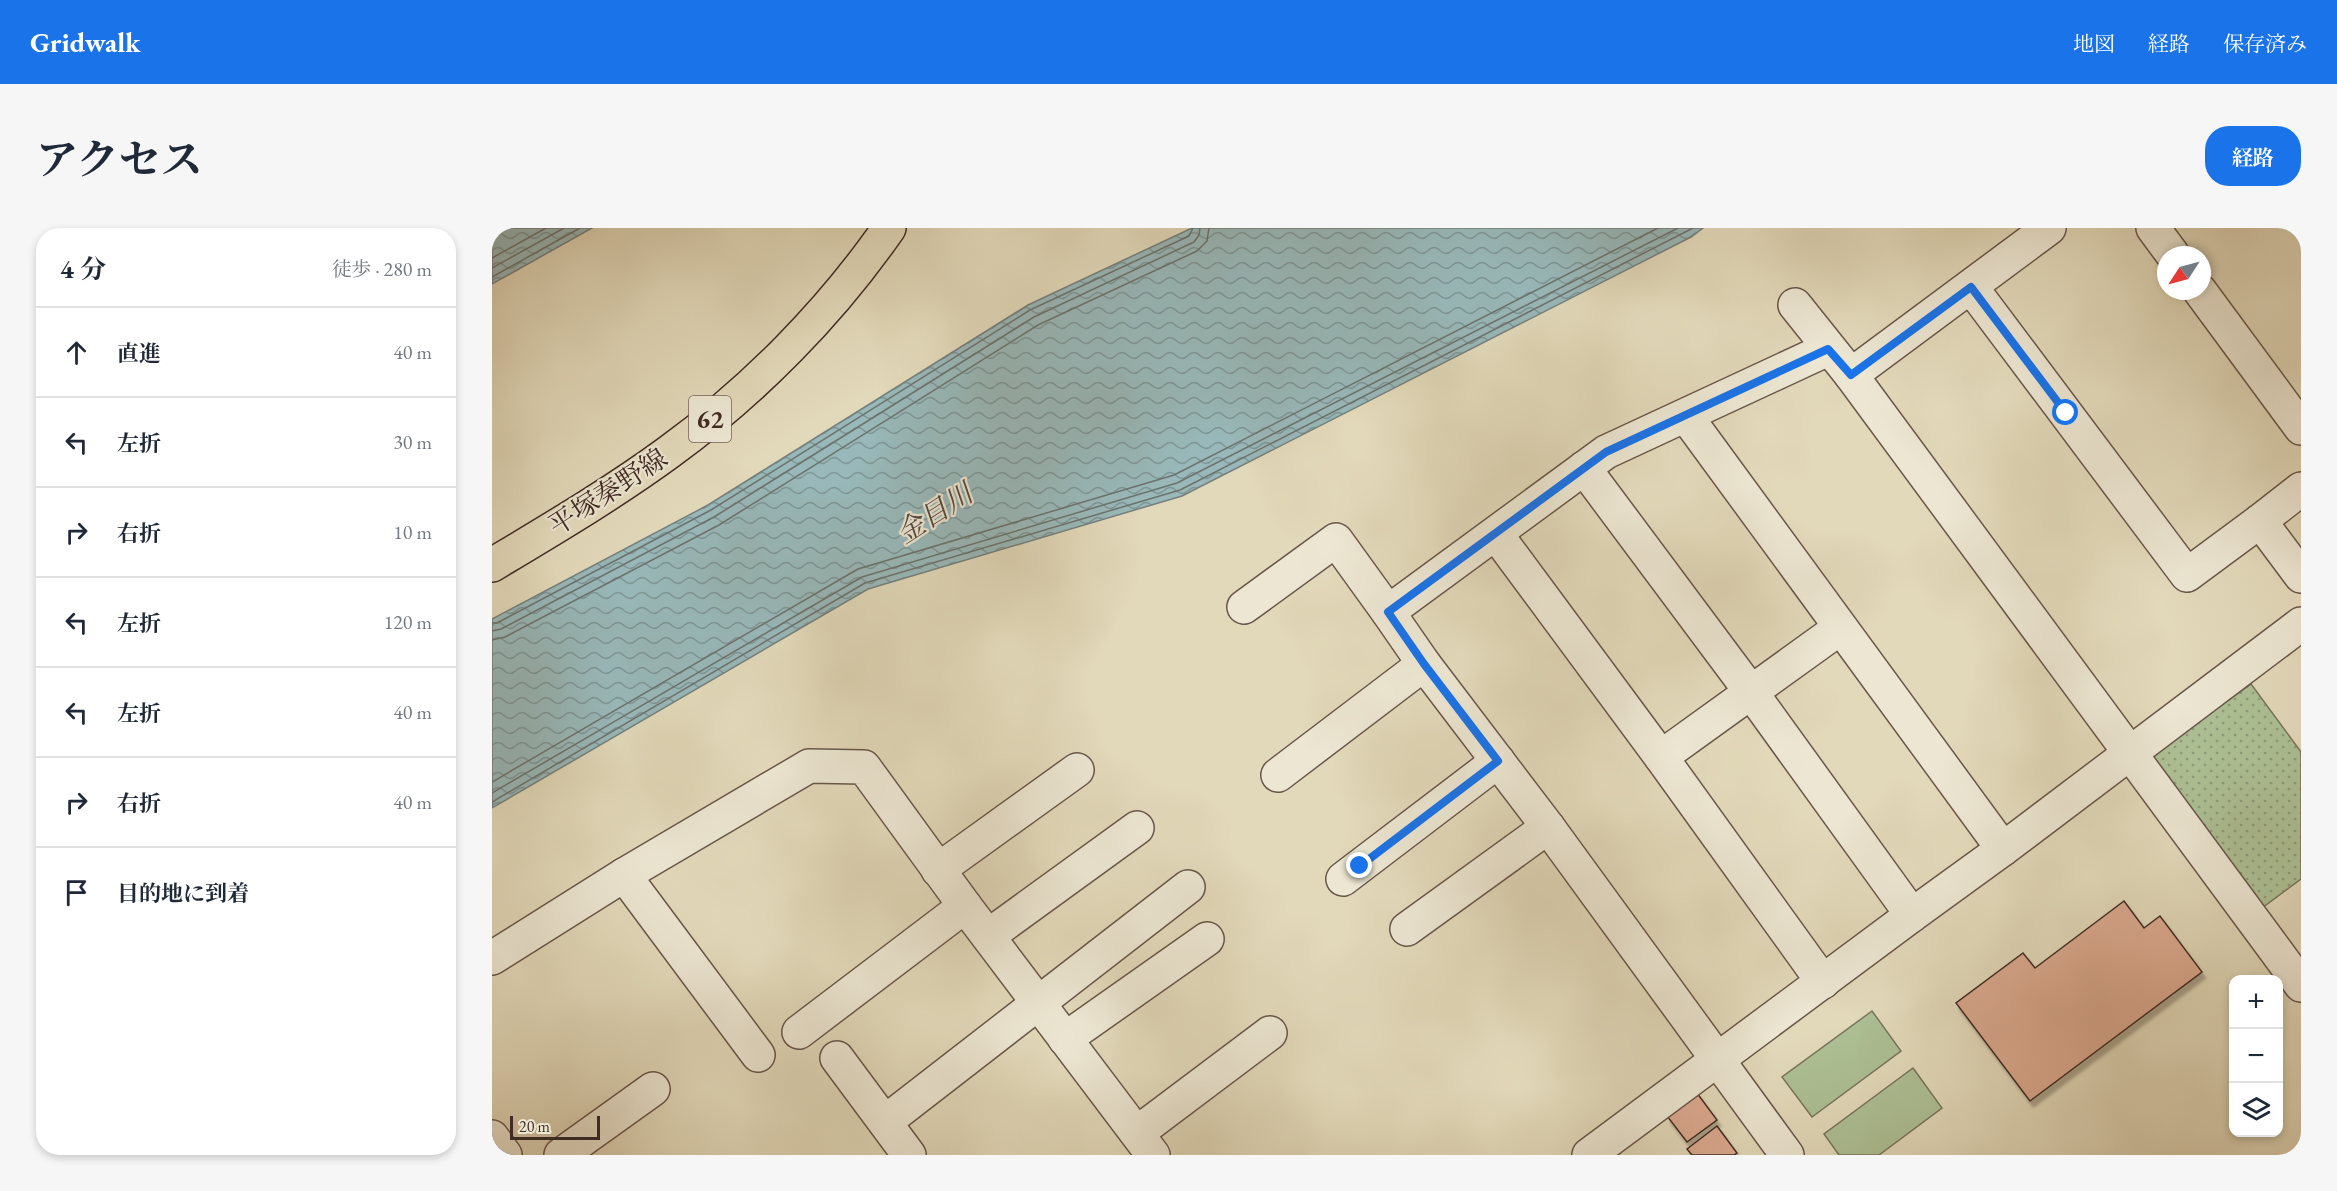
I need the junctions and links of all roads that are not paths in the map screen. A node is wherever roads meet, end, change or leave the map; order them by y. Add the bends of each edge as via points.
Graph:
1 (889, 228) edge
2 (2049, 228) edge
3 (2153, 228) edge
4 (2166, 246) edge
5 (1971, 287) junction
6 (2207, 300) edge
7 (1795, 306) dead end
8 (1828, 349) junction
9 (1851, 375) junction
10 (1686, 416) junction
11 (2301, 428) edge
12 (1584, 468) junction
13 (2301, 489) edge
14 (2260, 521) junction
15 (1496, 534) junction
16 (492, 565) edge
17 (2301, 576) edge
18 (1244, 607) dead end
19 (1388, 612) junction
20 (2301, 624) edge
21 (1840, 628) junction
22 (1424, 664) junction
23 (1751, 692) junction
24 (2129, 753) junction
25 (1661, 757) junction
26 (1498, 761) junction
27 (1077, 770) dead end
28 (1278, 775) dead end
29 (1548, 827) junction
30 (1137, 828) dead end
31 (2003, 849) junction
32 (938, 870) junction
33 (624, 875) junction
34 (1343, 879) dead end
35 (1188, 887) dead end
36 (965, 906) junction
37 (1912, 915) junction
38 (1407, 929) dead end
39 (988, 936) junction
40 (1207, 939) dead end
41 (492, 958) edge
42 (1823, 982) junction
43 (2301, 986) edge
44 (1037, 1002) junction
45 (800, 1032) dead end
46 (1270, 1033) dead end
47 (1065, 1039) junction
48 (758, 1054) dead end
49 (837, 1058) dead end
50 (1717, 1060) junction
51 (653, 1089) dead end
52 (885, 1122) junction
53 (492, 1138) edge
54 (1145, 1144) edge
55 (505, 1155) edge
56 (561, 1155) edge
57 (909, 1155) edge
58 (1589, 1155) edge
59 (1787, 1155) edge

1 - 16 main road, 平塚秦野線 / 62 via 792,345 734,400 634,477
2 - 5 street
3 - 4 street
5 - 9 street
5 - 14 street via 2187,575
6 - 11 street
7 - 8 street
8 - 9 street
8 - 10 street
9 - 24 street
10 - 12 street via 1606,452
10 - 21 street
12 - 15 street
12 - 23 street
13 - 14 street
14 - 17 street
15 - 19 street
15 - 25 street
18 - 19 street via 1336,540
19 - 22 street
20 - 24 street
21 - 23 street
21 - 31 street
22 - 26 street
22 - 28 street
23 - 25 street
23 - 37 street
24 - 31 street
24 - 43 street
25 - 42 street
26 - 29 street
26 - 34 street
27 - 32 street
29 - 38 street
29 - 50 street
30 - 39 street
31 - 37 street
32 - 33 street via 864,767 810,766
32 - 36 street
33 - 41 street
33 - 48 street
35 - 44 street
36 - 39 street
36 - 45 street
37 - 42 street
39 - 44 street
40 - 47 street
42 - 50 street
44 - 47 street
44 - 52 street
46 - 54 street
47 - 54 street
49 - 52 street
50 - 58 street
50 - 59 street
51 - 56 street
52 - 57 street
53 - 55 street

